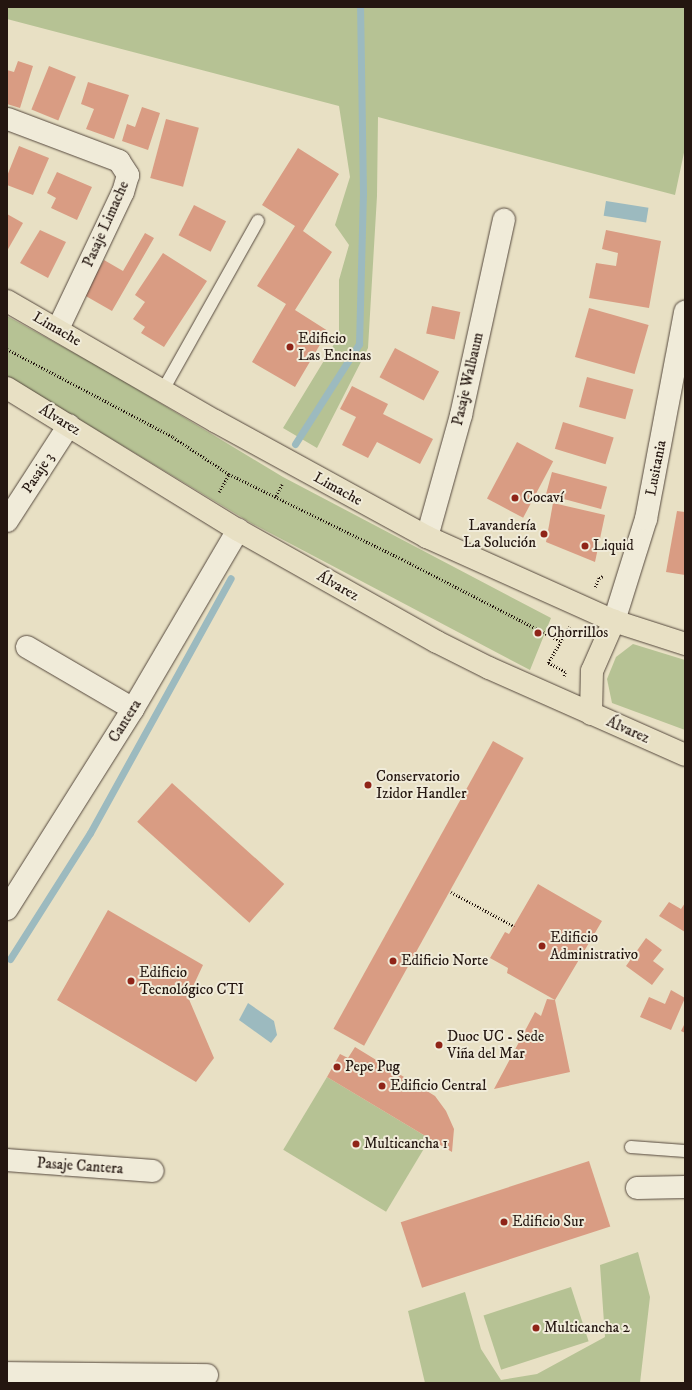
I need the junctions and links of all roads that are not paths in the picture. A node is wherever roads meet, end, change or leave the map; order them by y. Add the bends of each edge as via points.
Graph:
1 (8, 118) dead end
2 (504, 220) dead end
3 (258, 221) dead end
4 (7, 301) edge
5 (685, 312) edge
6 (58, 329) junction
7 (7, 388) edge
8 (163, 390) junction
9 (69, 425) junction
10 (7, 521) edge
11 (238, 530) junction
12 (427, 537) junction
13 (614, 621) junction
14 (685, 644) edge
15 (27, 647) dead end
16 (133, 709) junction
17 (591, 714) junction
18 (685, 755) edge
19 (7, 909) edge
20 (631, 1147) dead end
21 (685, 1151) edge
22 (7, 1160) edge
23 (153, 1171) dead end
24 (685, 1187) edge
25 (637, 1188) dead end
26 (7, 1372) edge
27 (207, 1375) dead end
28 (8, 1383) edge

1 - 6 street, Pasaje Limache via 119,161 128,175 123,192
2 - 12 street, Pasaje Walbaum via 461,415
3 - 8 lane
4 - 6 main road, Limache
5 - 13 street, Lusitania via 646,520
6 - 8 main road, Limache
7 - 9 main road, Álvarez
8 - 12 main road, Limache
9 - 10 street, Pasaje 3
9 - 11 main road, Álvarez
11 - 16 street, Cantera
11 - 17 main road, Álvarez via 437,642
12 - 13 main road, Limache
13 - 14 main road, Limache
13 - 17 main road via 592,671
15 - 16 street
16 - 19 street, Cantera
17 - 18 main road, Álvarez
20 - 21 lane
22 - 23 street, Pasaje Cantera
24 - 25 street
26 - 27 street
26 - 28 street

